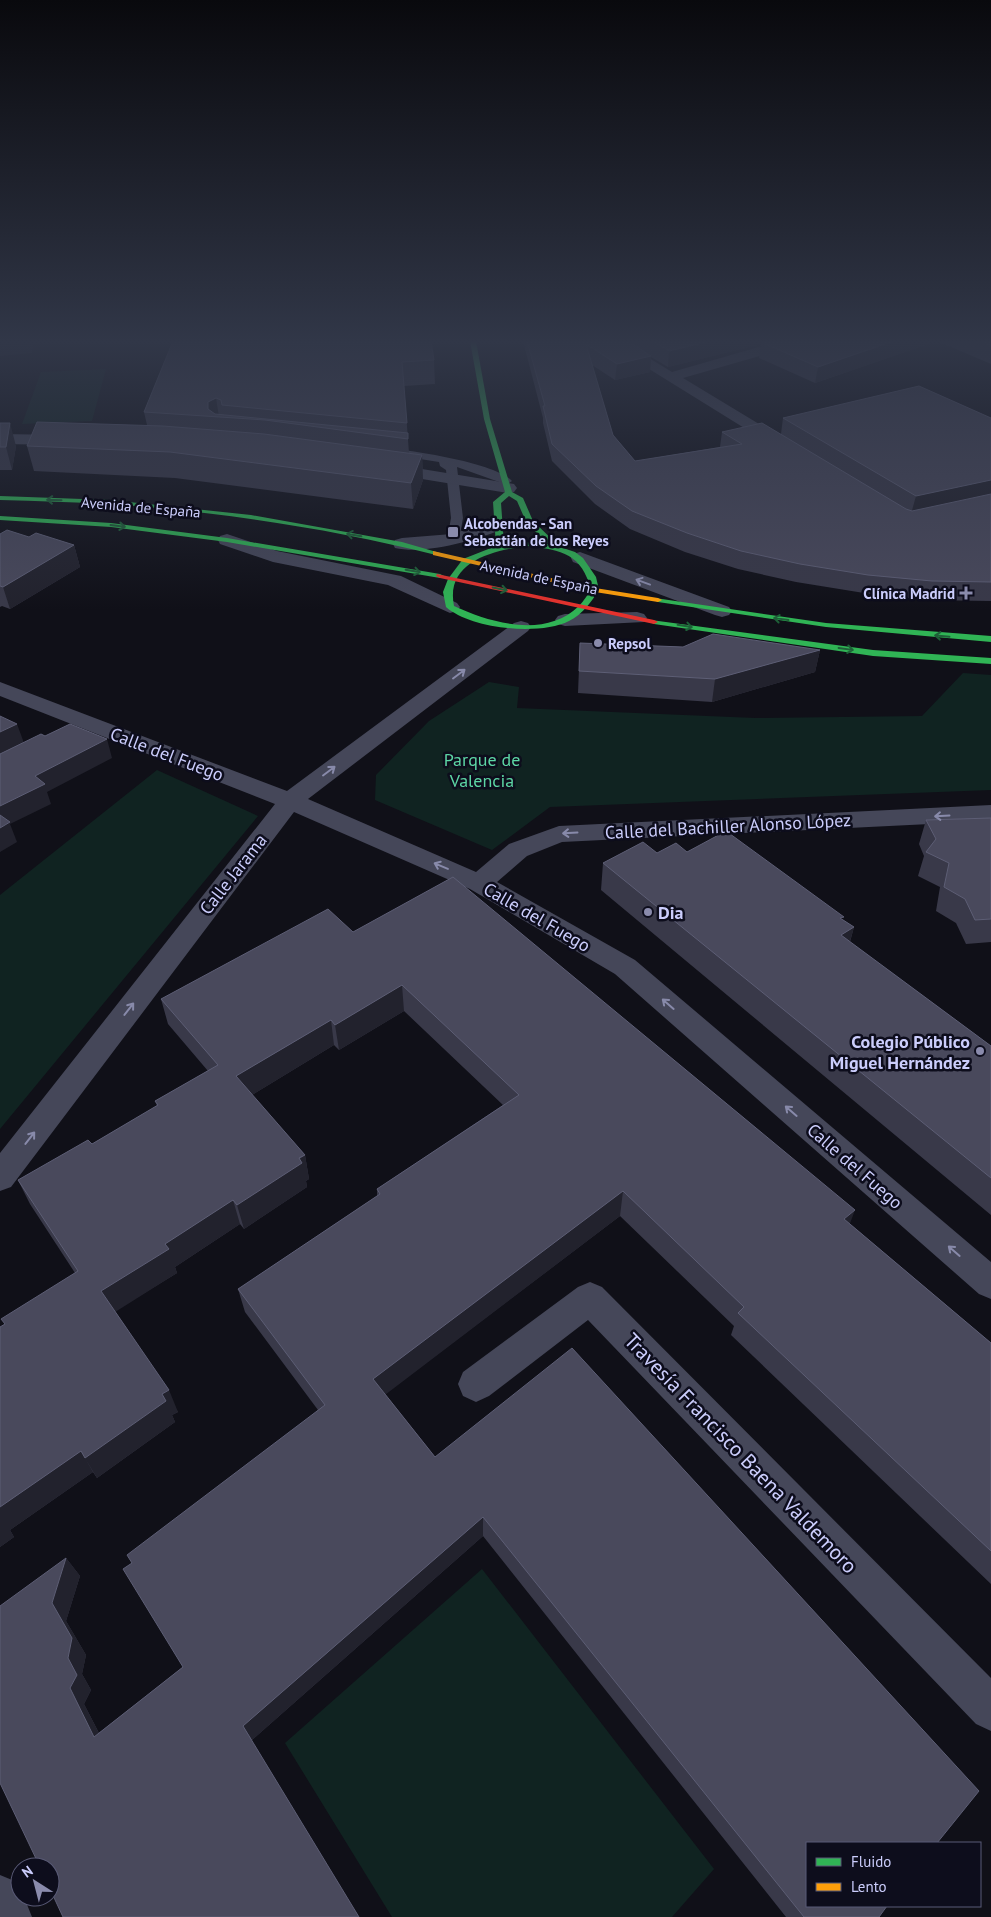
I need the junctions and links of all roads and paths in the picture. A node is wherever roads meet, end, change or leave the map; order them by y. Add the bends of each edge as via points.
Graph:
1 (490, 430) edge
2 (758, 430) edge
3 (0, 439) edge
4 (79, 440) edge
5 (798, 455) edge
6 (430, 456) junction
7 (371, 457) joint
8 (453, 478) junction
9 (507, 487) junction
10 (0, 498) edge
11 (0, 518) edge
12 (499, 524) junction
13 (227, 540) junction
14 (452, 540) junction
15 (402, 544) junction
16 (500, 547) junction
17 (556, 547) junction
18 (580, 558) junction
19 (466, 561) junction
20 (452, 579) junction
21 (595, 590) junction
22 (450, 606) junction
23 (584, 608) junction
24 (722, 610) junction
25 (637, 618) junction
26 (565, 620) junction
27 (521, 627) junction
28 (991, 639) edge
29 (991, 661) edge
30 (0, 688) edge
31 (85, 723) junction
32 (59, 736) edge
33 (290, 801) junction
34 (991, 813) edge
35 (479, 882) junction
36 (0, 1177) edge
37 (991, 1283) edge
38 (476, 1384) dead end
39 (991, 1709) edge
40 (0, 1899) edge
41 (8, 1917) edge

1 - 9 main road
2 - 5 street
3 - 4 street
6 - 7 lane
6 - 8 lane via 452,468
6 - 9 lane via 481,470
7 - 8 street
8 - 9 street
8 - 14 lane via 458,518
9 - 12 main road via 497,502
9 - 17 main road via 520,500 530,522
15 -> 10 main road, Avenida de España via 250,517 110,502
11 -> 13 main road, Avenida de España via 111,525
12 - 14 street
12 - 16 main road
13 -> 20 main road, Avenida de España
13 - 22 street, Avenida de España via 273,556 394,580
14 - 15 street
15 - 19 main road, Avenida de España
16 - 17 main road via 528,544
16 - 19 main road
17 - 18 main road
18 - 21 main road via 592,574
24 -> 18 street
19 - 20 main road
19 - 21 main road, Avenida de España
20 - 22 main road via 447,592
20 -> 23 main road, Avenida de España
21 - 23 main road
21 - 24 main road, Avenida de España
22 - 27 main road via 466,616
23 - 25 main road, Avenida de España
23 - 26 main road
28 -> 24 main road, Avenida de España via 826,625
25 - 26 street
25 -> 29 main road, Avenida de España via 873,652
26 - 27 main road
33 -> 27 street, Calle Jarama
30 - 31 street, Calle del Fuego
31 - 32 street
31 - 33 street, Calle del Fuego
35 -> 33 street, Calle del Fuego
36 -> 33 street, Calle Jarama
34 -> 35 street, Calle del Bachiller Alonso López via 559,834 518,850
37 -> 35 street, Calle del Fuego via 625,967
38 - 39 street, Travesía Francisco Baena Valdemoro via 590,1298
40 - 41 street

